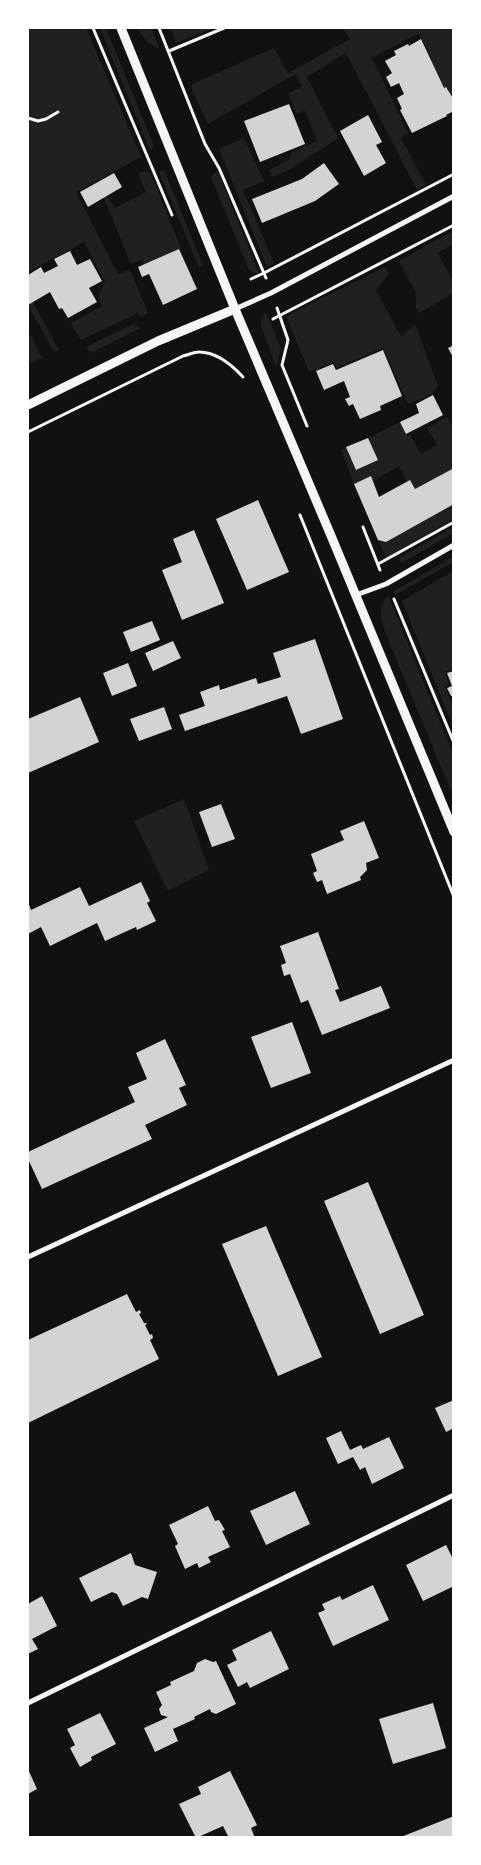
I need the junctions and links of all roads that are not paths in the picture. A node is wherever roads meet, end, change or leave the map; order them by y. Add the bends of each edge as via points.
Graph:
1 (121, 28) edge
2 (454, 196) edge
3 (235, 309) junction
4 (28, 405) edge
5 (454, 545) edge
6 (356, 595) junction
7 (454, 832) edge
8 (454, 1060) edge
9 (28, 1257) edge
10 (454, 1495) edge
11 (28, 1703) edge

1 - 3 street
2 - 3 street
3 - 4 street via 158,341
3 - 6 street
5 - 6 street via 386,584
6 - 7 street
8 - 9 street
10 - 11 street

